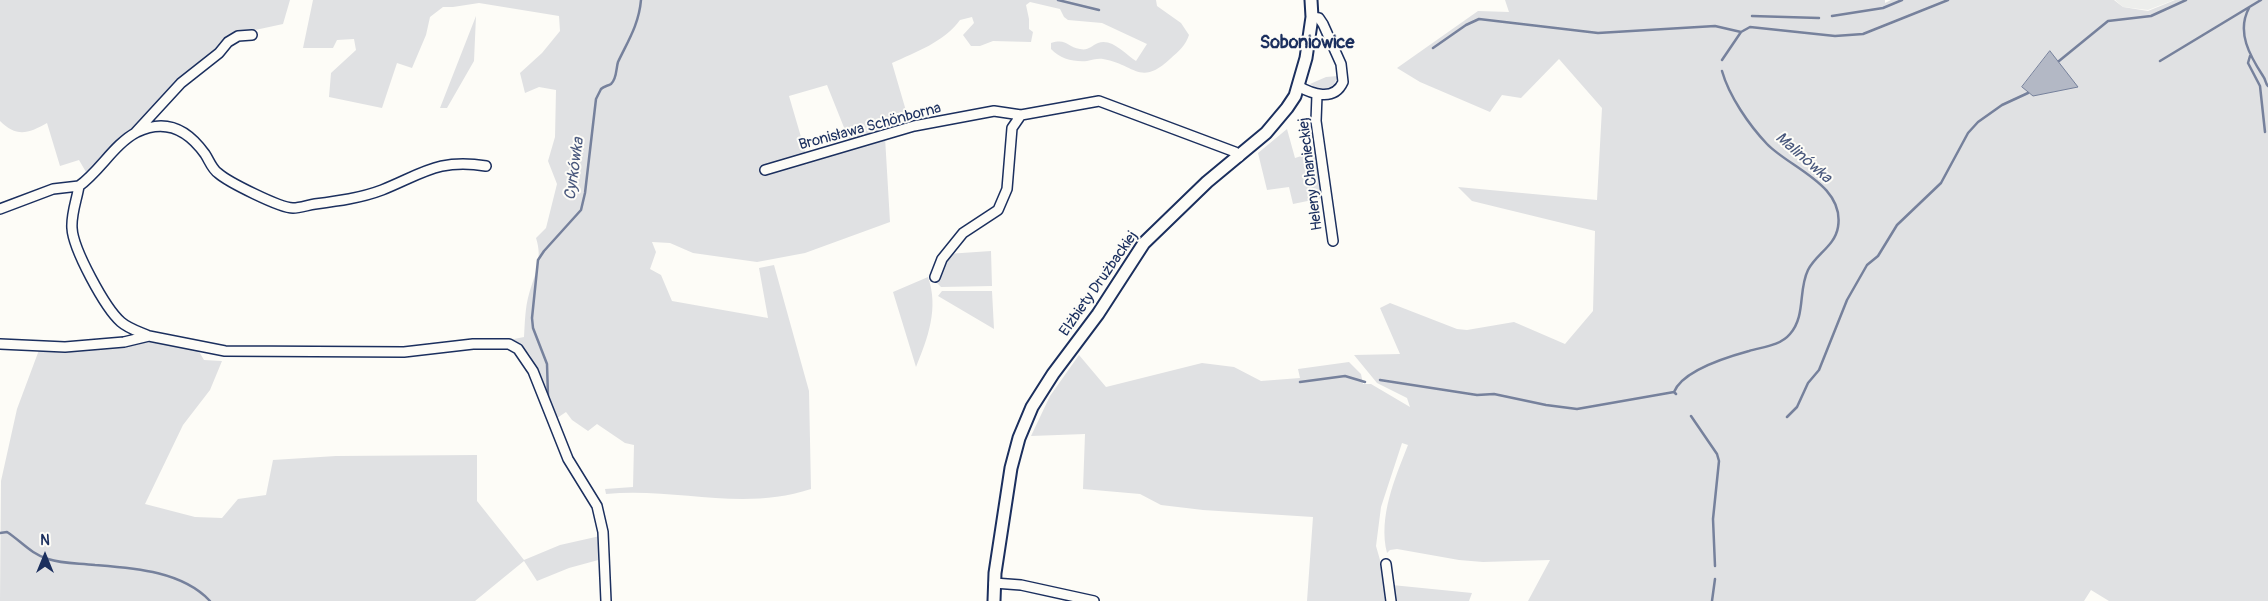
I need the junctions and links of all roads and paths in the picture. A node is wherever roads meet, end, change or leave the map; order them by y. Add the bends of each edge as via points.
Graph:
1 (1311, 0) edge
2 (1312, 17) junction
3 (252, 34) dead end
4 (1298, 86) junction
5 (1317, 95) junction
6 (1021, 115) junction
7 (135, 134) junction
8 (1239, 157) junction
9 (486, 166) dead end
10 (765, 170) dead end
11 (79, 186) junction
12 (0, 209) edge
13 (1333, 241) dead end
14 (935, 277) dead end
15 (149, 336) junction
16 (0, 344) edge
17 (1386, 564) dead end
18 (994, 583) junction
19 (606, 601) edge
20 (994, 601) edge
21 (1094, 601) edge
22 (1391, 601) edge

1 - 2 street, Elżbiety Drużbackiej
2 - 4 street, Elżbiety Drużbackiej
2 - 5 street via 1319,18 1323,24 1343,72 1338,90
3 - 7 street via 238,36 228,42 181,83
4 - 5 street, Heleny Chanieckiej
4 - 8 street, Elżbiety Drużbackiej via 1274,126
5 - 13 street, Heleny Chanieckiej via 1316,121
6 - 8 street, Bronisława Schönborna via 1099,101 1235,152
6 - 10 street, Bronisława Schönborna via 994,111 914,126
6 - 14 street via 1012,128 1007,189 998,210 963,233 942,259
7 - 9 street via 170,126 189,136 217,173 267,200 292,208 358,197 428,169 451,164
7 - 11 street
8 - 18 street, Elżbiety Drużbackiej via 1144,243 1032,407 1011,468
11 - 12 street via 54,189
11 - 15 street via 72,227 87,269 117,318
15 - 16 street via 124,342 65,347
15 - 19 street via 225,351 413,352 491,343 508,344 518,349 533,371 569,462 597,506 603,532
17 - 22 street
18 - 20 street, Elżbiety Drużbackiej
18 - 21 street via 1021,585

